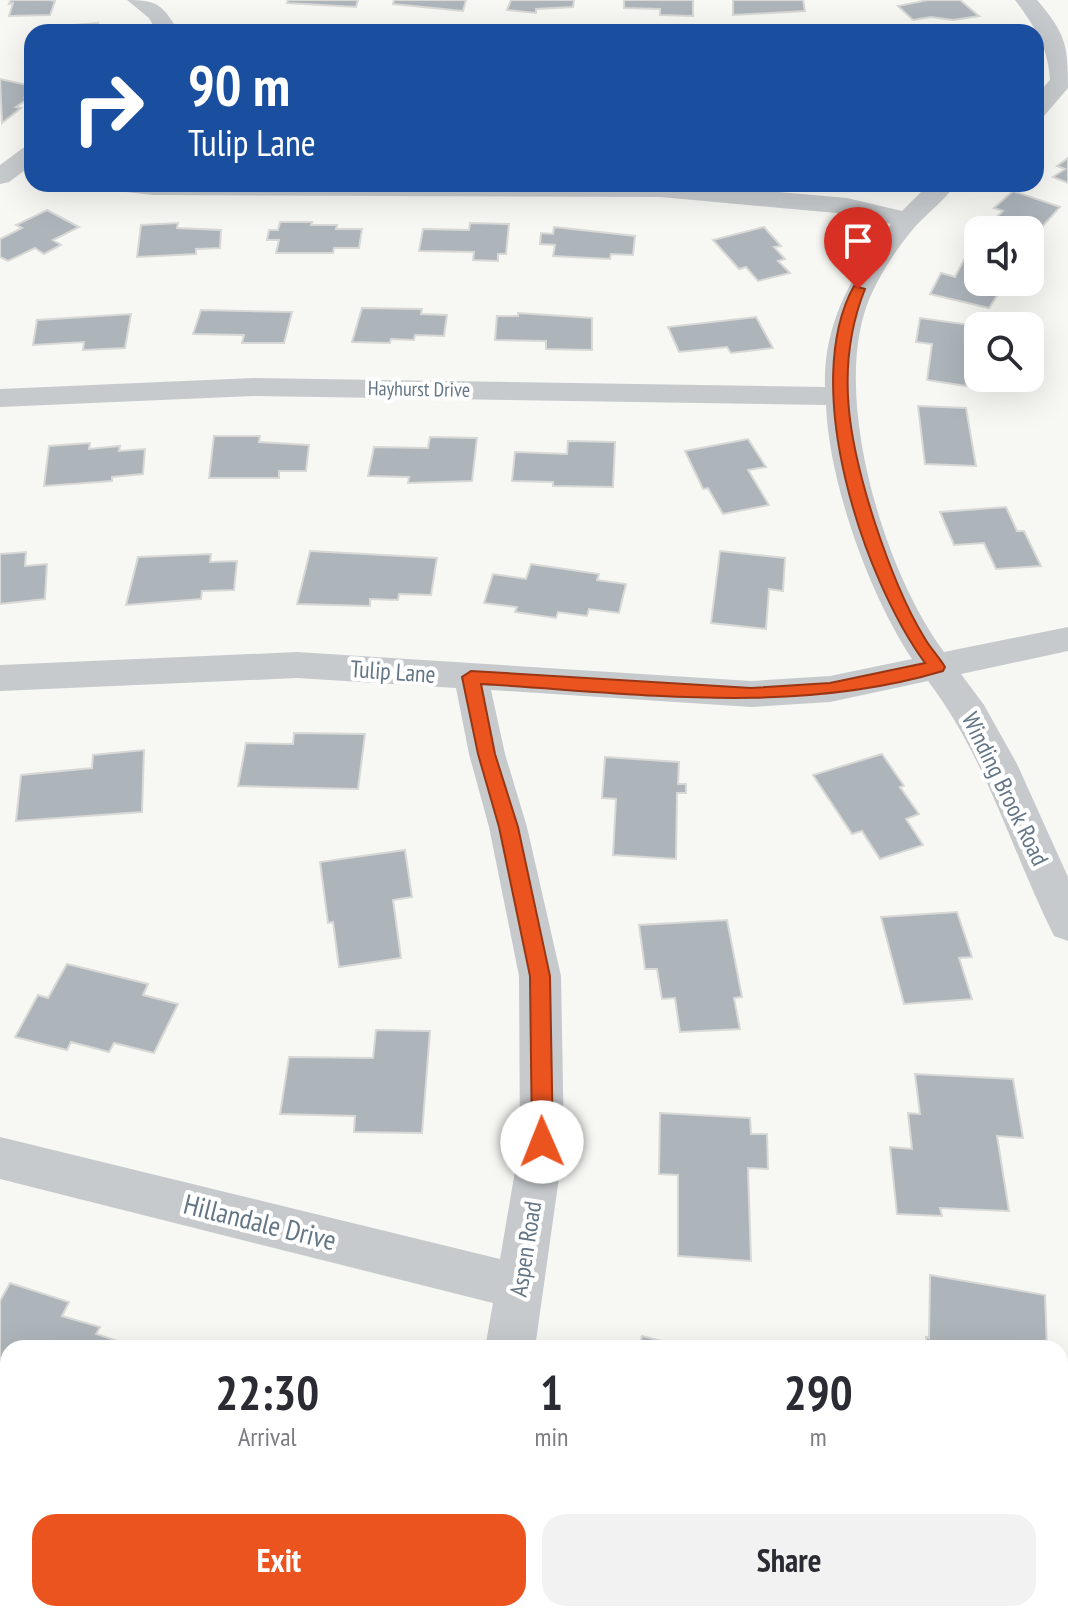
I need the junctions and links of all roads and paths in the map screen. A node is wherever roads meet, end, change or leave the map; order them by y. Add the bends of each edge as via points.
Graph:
1 (138, 0) edge
2 (1026, 0) edge
3 (163, 24) edge
4 (1046, 45) edge
5 (1044, 102) edge
6 (24, 161) edge
7 (0, 177) edge
8 (694, 192) edge
9 (934, 192) edge
10 (905, 219) junction
11 (839, 396) junction
12 (0, 398) edge
13 (1068, 639) edge
14 (937, 667) junction
15 (471, 677) junction
16 (0, 678) edge
17 (1068, 924) edge
18 (0, 1158) edge
19 (520, 1287) junction
20 (511, 1340) edge

1 - 3 street
2 - 4 street via 1047,24
4 - 5 street via 1061,55 1062,81
6 - 7 street
8 - 10 street via 847,206
9 - 10 street, Winding Brook Road
10 - 11 street, Winding Brook Road via 858,289 846,318
11 - 12 street, Hayhurst Drive via 253,387
11 - 14 street, Winding Brook Road via 848,460 882,566 917,640
13 - 14 street, Tulip Lane
14 - 15 street, Tulip Lane via 830,689 751,694
14 - 17 street, Winding Brook Road via 972,715
15 - 16 street, Tulip Lane via 297,665
15 - 19 street, Aspen Road via 540,976 542,1142
18 - 19 street, Hillandale Drive
19 - 20 street, Aspen Road

